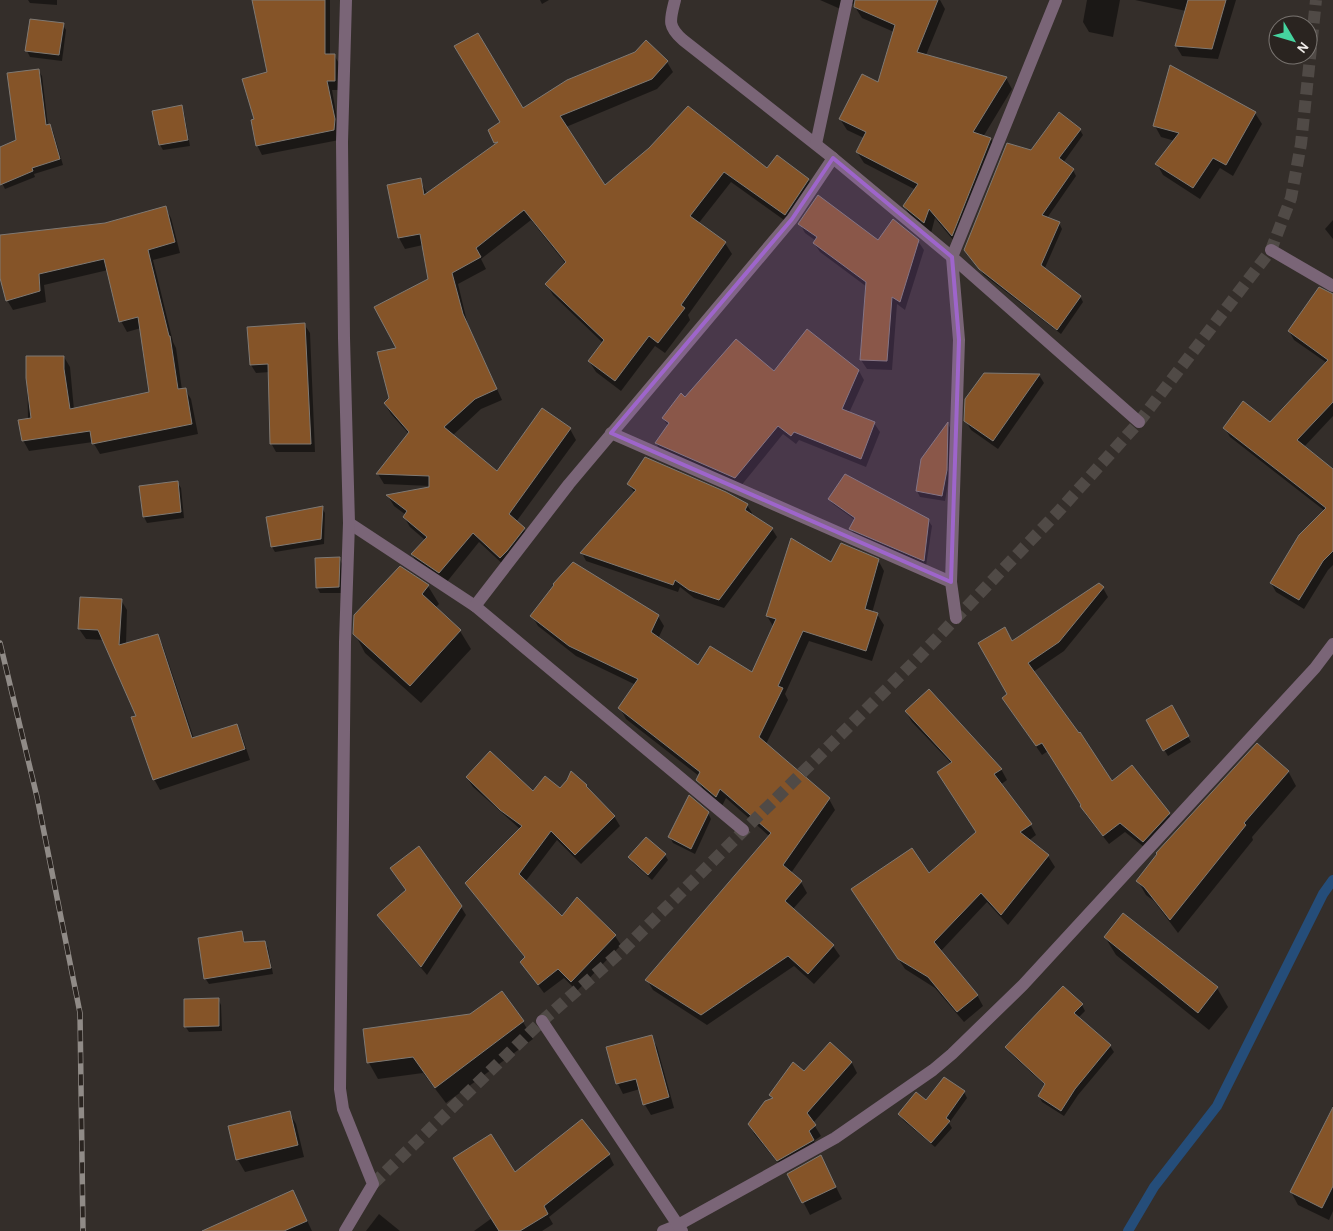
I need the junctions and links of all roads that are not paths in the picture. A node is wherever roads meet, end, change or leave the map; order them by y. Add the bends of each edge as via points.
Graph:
1 (346, 0) edge
2 (675, 0) edge
3 (847, 0) edge
4 (1056, 0) edge
5 (816, 144) junction
6 (833, 158) junction
7 (1270, 250) dead end
8 (952, 257) junction
9 (1333, 286) edge
10 (1139, 422) dead end
11 (611, 433) junction
12 (349, 523) junction
13 (951, 582) junction
14 (475, 606) junction
15 (956, 618) dead end
16 (1333, 644) edge
17 (743, 830) dead end
18 (542, 1020) dead end
19 (680, 1228) edge
20 (345, 1231) edge
21 (663, 1231) edge

1 - 12 street via 342,142
2 - 5 street via 670,19 674,32
3 - 5 street
4 - 8 street
5 - 6 street
6 - 8 street
6 - 11 street via 786,226
7 - 9 street
8 - 10 street
8 - 13 street via 959,340
11 - 13 street
11 - 14 street
12 - 14 street
12 - 20 street via 340,1089 343,1109 373,1184
13 - 15 street
14 - 17 street
16 - 19 street via 1315,668 1023,985 952,1054 835,1138
18 - 19 street
19 - 21 street

